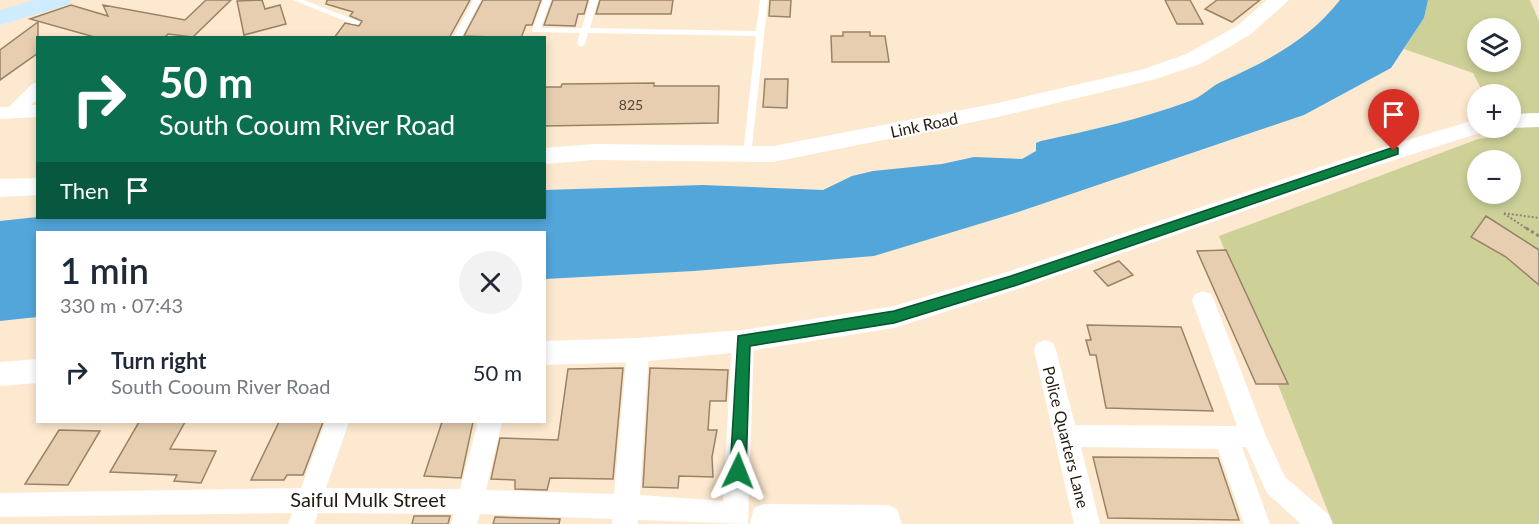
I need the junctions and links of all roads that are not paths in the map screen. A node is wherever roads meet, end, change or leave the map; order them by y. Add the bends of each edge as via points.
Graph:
1 (13, 0) edge
2 (60, 0) edge
3 (297, 0) edge
4 (477, 0) edge
5 (547, 0) edge
6 (594, 0) edge
7 (764, 0) edge
8 (1279, 0) edge
9 (0, 4) edge
10 (0, 18) edge
11 (356, 22) dead end
12 (585, 32) junction
13 (535, 34) edge
14 (760, 34) junction
15 (458, 36) edge
16 (581, 44) dead end
17 (36, 90) edge
18 (36, 111) edge
19 (7, 113) edge
20 (1539, 120) edge
21 (1521, 121) edge
22 (1467, 129) edge
23 (748, 154) junction
24 (546, 156) edge
25 (36, 186) edge
26 (0, 188) edge
27 (1203, 300) dead end
28 (743, 340) junction
29 (638, 350) junction
30 (1045, 350) dead end
31 (546, 353) edge
32 (36, 371) edge
33 (0, 374) edge
34 (337, 423) edge
35 (490, 423) edge
36 (1252, 435) junction
37 (1066, 436) junction
38 (1226, 438) junction
39 (310, 500) junction
40 (0, 505) edge
41 (467, 512) edge
42 (626, 515) edge
43 (736, 519) edge
44 (302, 524) edge
45 (763, 524) edge
46 (889, 524) edge
47 (1087, 524) edge
48 (1257, 524) edge
49 (1320, 524) edge

1 - 9 main road
2 - 10 main road
3 - 11 lane
4 - 15 lane
5 - 13 lane
6 - 12 lane
7 - 14 lane
8 - 23 street, Link Road via 1222,45 1149,74 895,131 773,154
12 - 13 lane
12 - 14 lane
12 - 16 lane
14 - 23 lane
17 - 19 street
18 - 19 street
20 - 21 street
22 - 28 street via 894,317
23 - 24 street, Link Road via 595,152
25 - 26 street
27 - 36 street
28 - 29 street
28 - 43 street
29 - 31 street
29 - 42 street
30 - 37 street, Police Quarters Lane
32 - 33 street
34 - 39 street
35 - 41 street
36 - 38 street
36 - 49 street via 1276,485
37 - 38 street
37 - 47 street, Police Quarters Lane
38 - 48 street
39 - 40 street, Saiful Mulk Street
39 - 41 street, Saiful Mulk Street
39 - 44 street
41 - 42 street, Saiful Mulk Street
42 - 43 street, Saiful Mulk Street
45 - 46 street via 763,517 774,517 888,518

